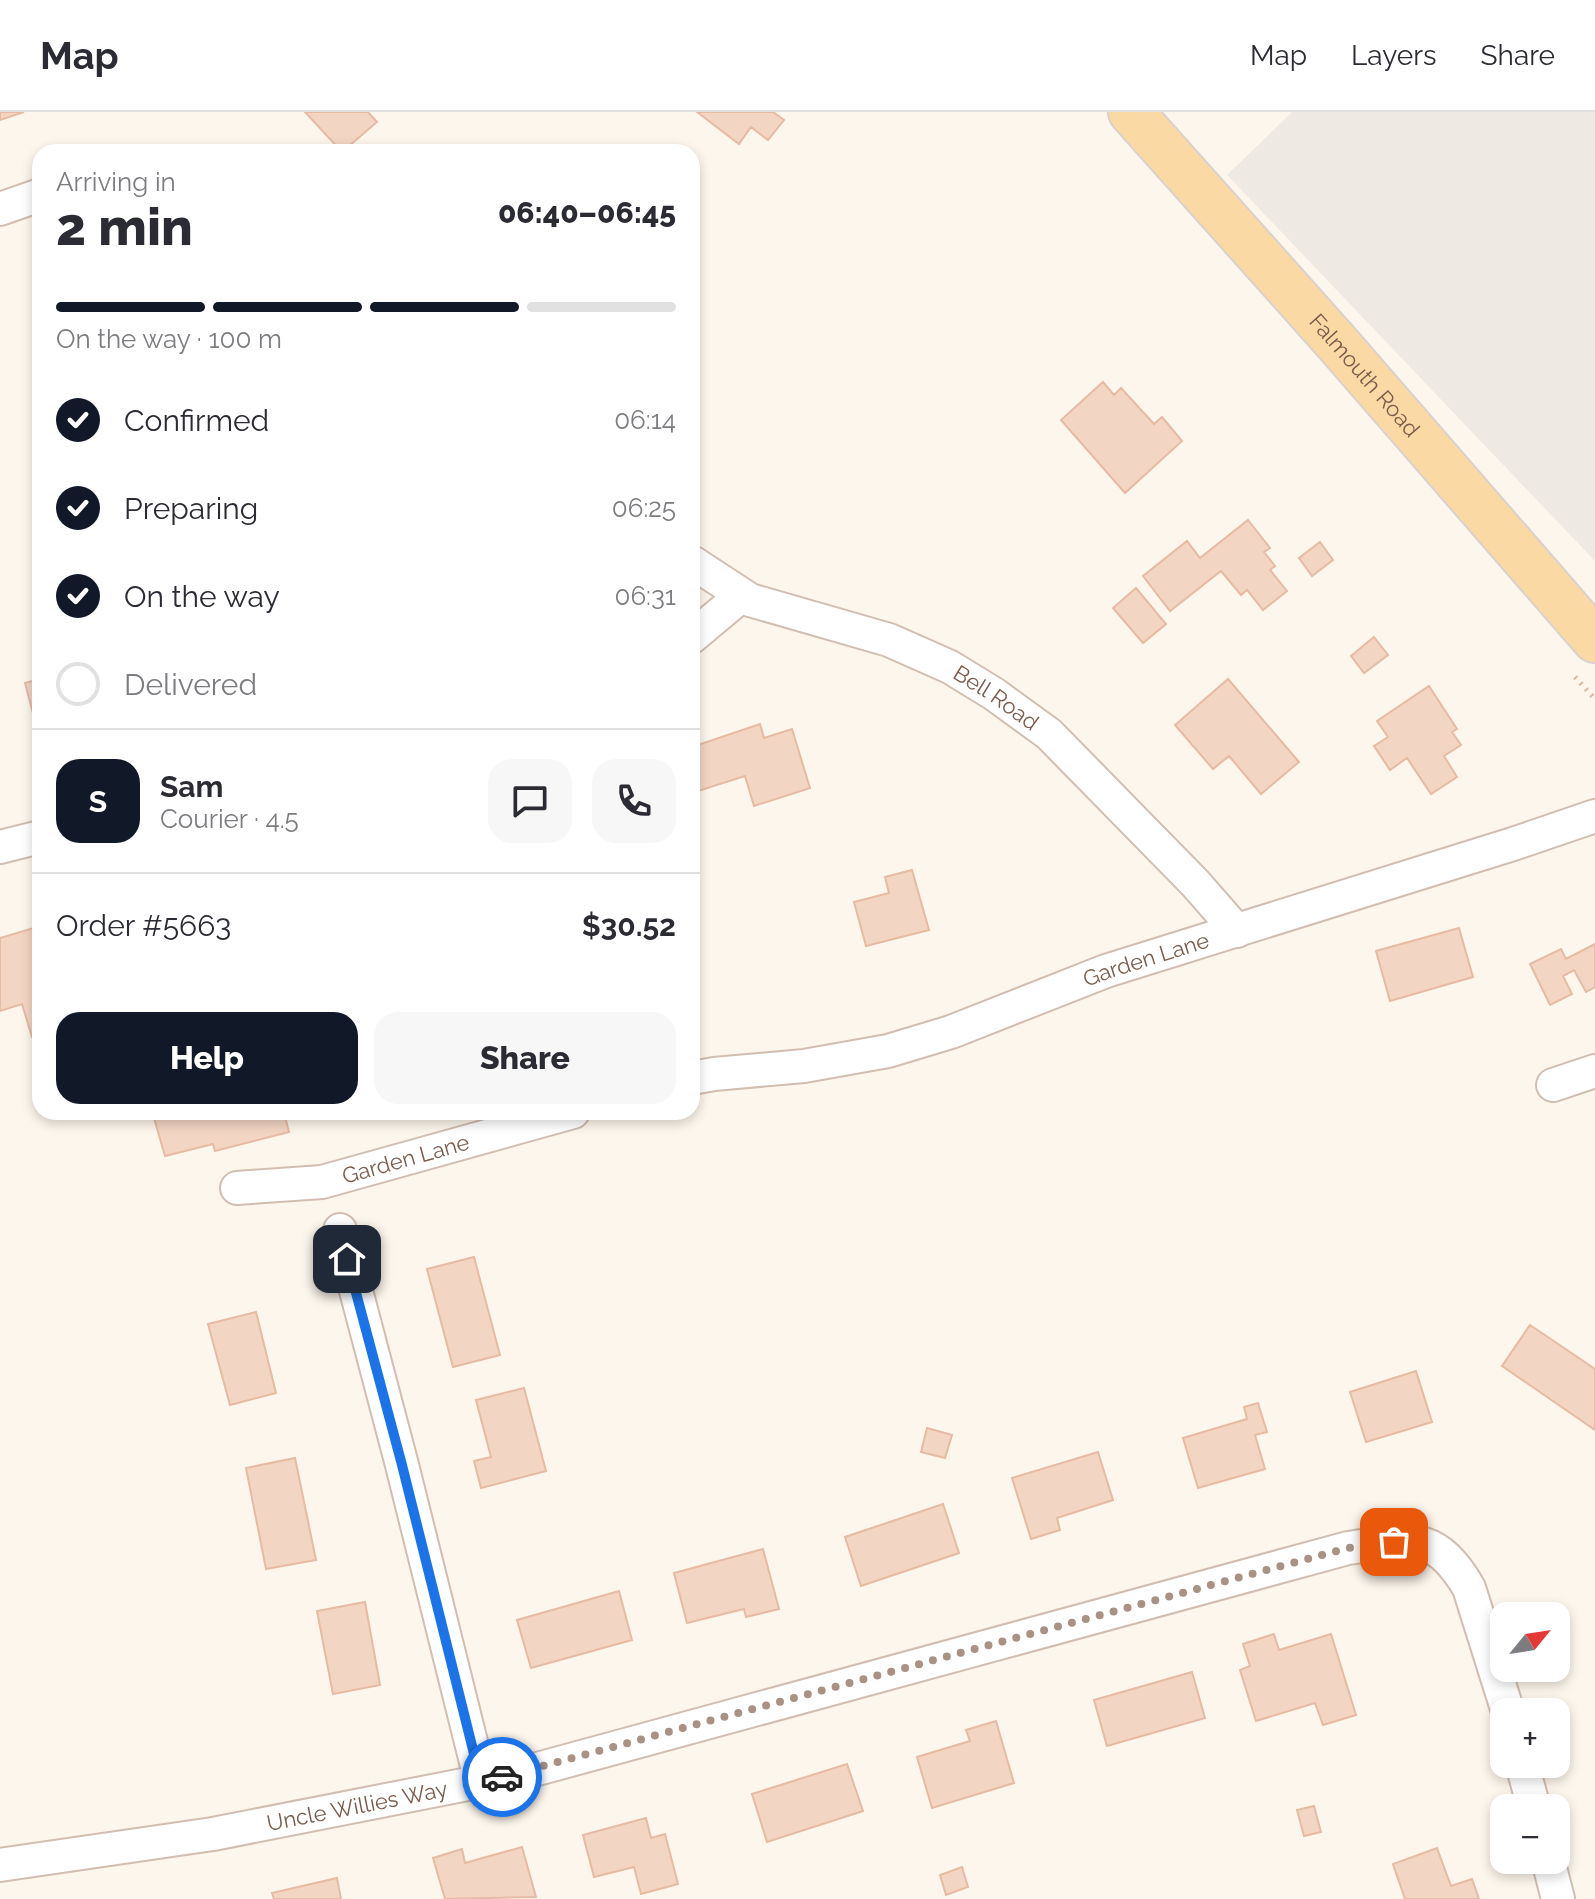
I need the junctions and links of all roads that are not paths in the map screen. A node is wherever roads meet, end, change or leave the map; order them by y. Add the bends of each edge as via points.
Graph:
1 (1131, 112) edge
2 (32, 198) edge
3 (0, 209) edge
4 (700, 568) edge
5 (741, 596) junction
6 (700, 630) edge
7 (1595, 640) edge
8 (1595, 816) edge
9 (32, 839) edge
10 (0, 847) edge
11 (1237, 931) junction
12 (1595, 1071) edge
13 (700, 1077) edge
14 (1553, 1085) dead end
15 (544, 1120) edge
16 (237, 1188) dead end
17 (340, 1230) dead end
18 (1504, 1698) edge
19 (481, 1782) junction
20 (0, 1865) edge
21 (1552, 1874) edge
22 (1558, 1899) edge

1 - 7 main road, Falmouth Road
2 - 3 street
4 - 5 street, Bell Road
5 - 6 street
5 - 11 street, Bell Road via 889,640 994,694 1049,734
8 - 11 street, Garden Lane
9 - 10 street
11 - 13 street, Garden Lane via 1106,971 888,1051
12 - 14 street
15 - 16 street, Garden Lane via 322,1182
17 - 19 street
18 - 19 street, Uncle Willies Way via 1469,1588 1447,1558 1418,1540 1348,1548
19 - 20 street, Uncle Willies Way via 213,1834
21 - 22 street

